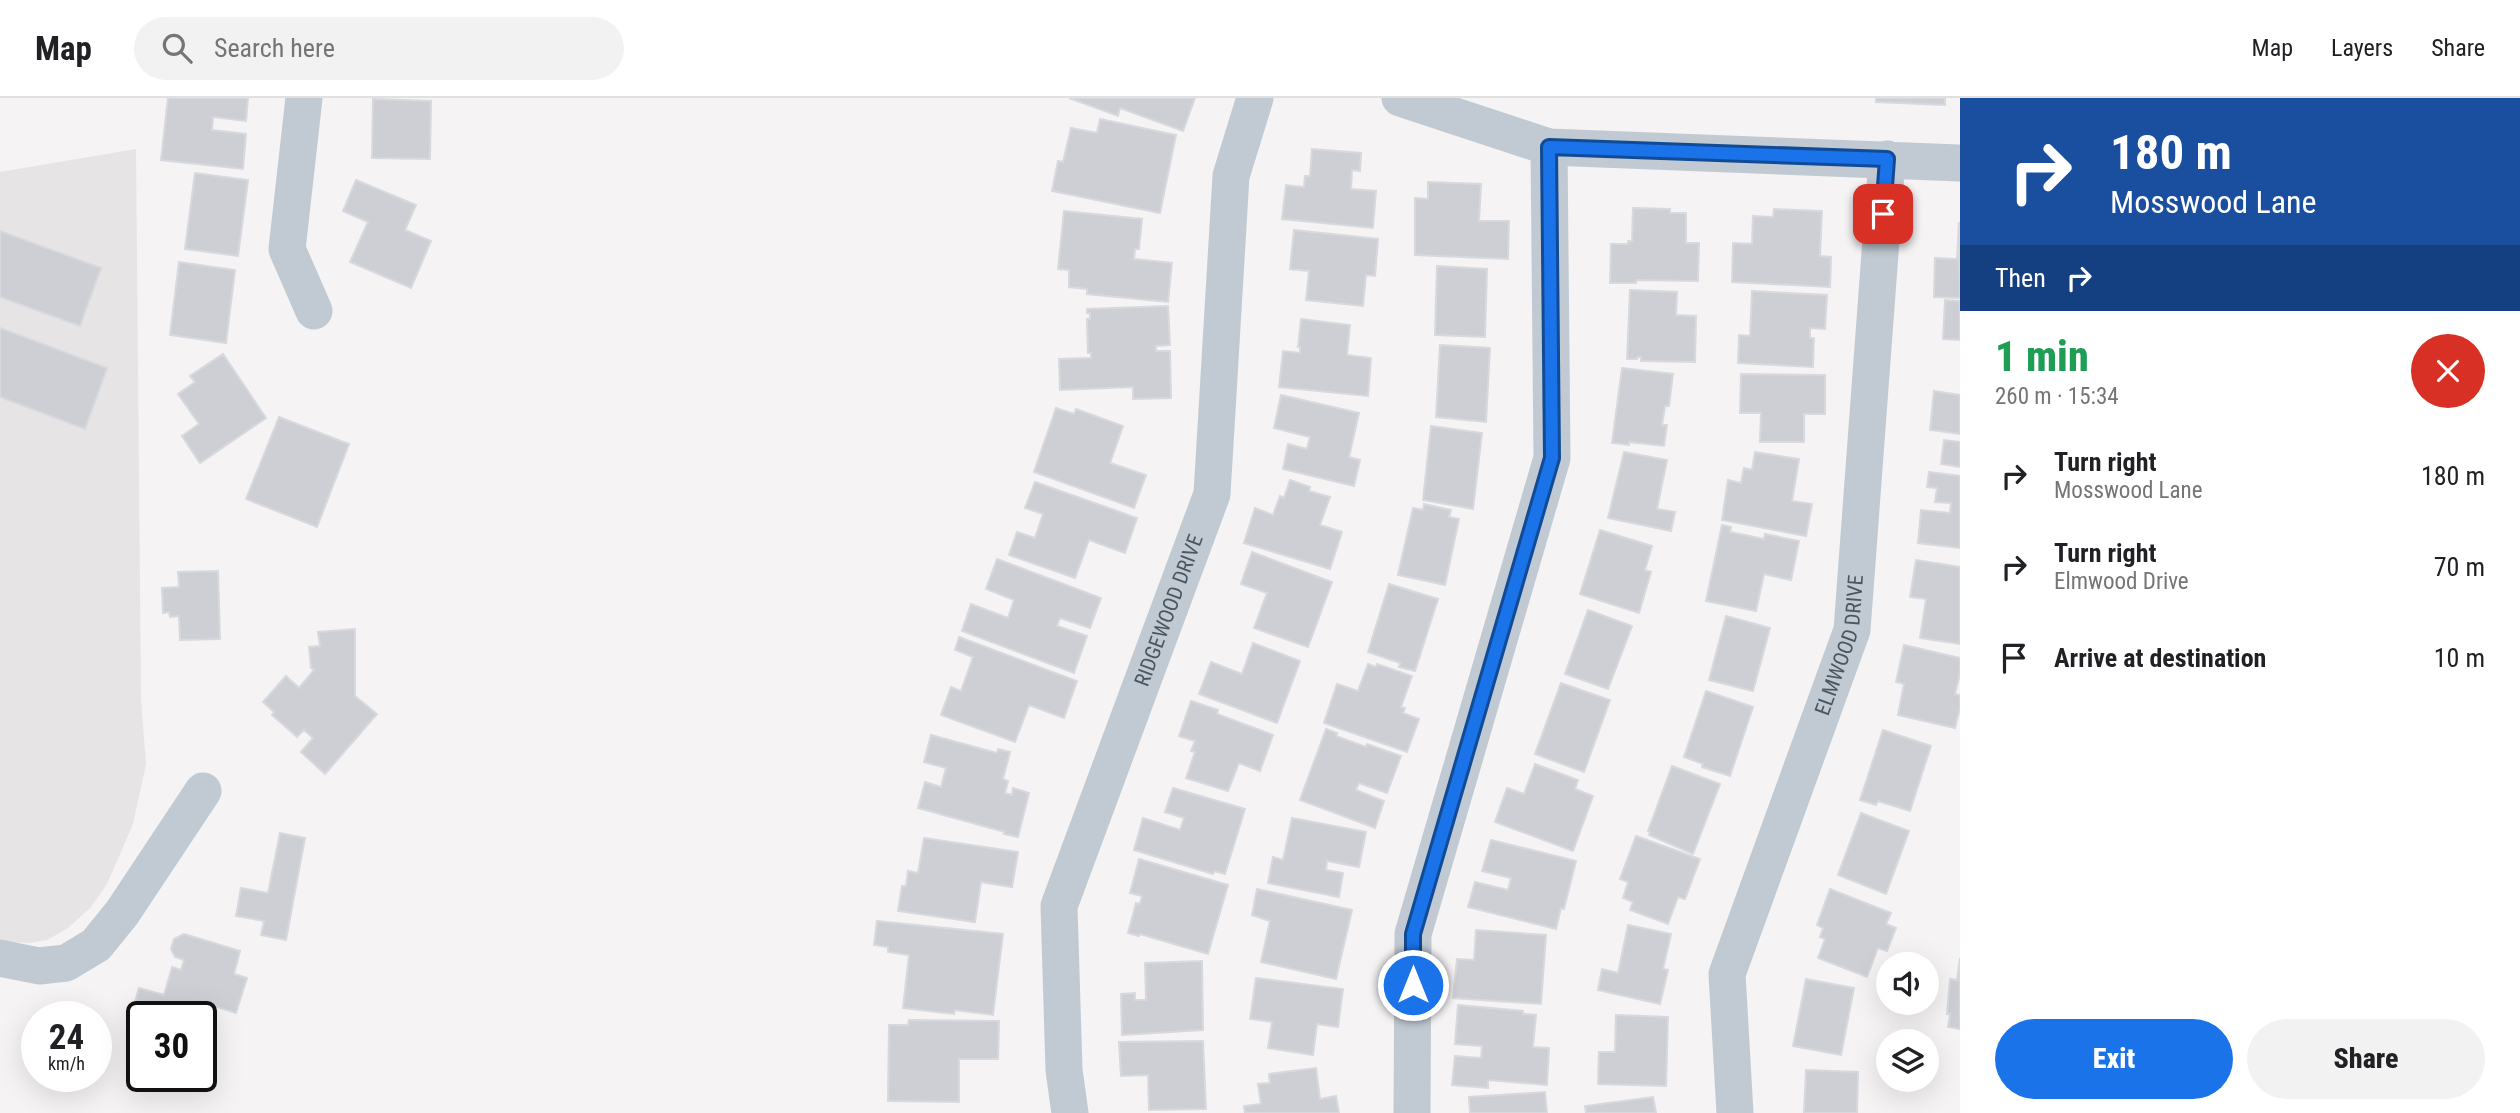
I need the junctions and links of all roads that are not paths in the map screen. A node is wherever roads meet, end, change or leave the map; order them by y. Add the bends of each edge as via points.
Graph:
1 (304, 98) edge
2 (1255, 98) edge
3 (1401, 98) edge
4 (1549, 147) junction
5 (1887, 159) junction
6 (1960, 163) edge
7 (314, 311) dead end
8 (204, 791) dead end
9 (0, 958) edge
10 (1070, 1113) edge
11 (1412, 1113) edge
12 (1735, 1113) edge

1 - 7 street via 287,248
2 - 10 street, RIDGEWOOD DRIVE via 1231,176 1212,494 1059,906 1064,1070
3 - 4 street
4 - 5 street
4 - 11 street via 1552,458 1413,934
5 - 6 street
5 - 12 street, ELMWOOD DRIVE via 1852,630 1727,974
8 - 9 street via 96,945 66,963 39,966

